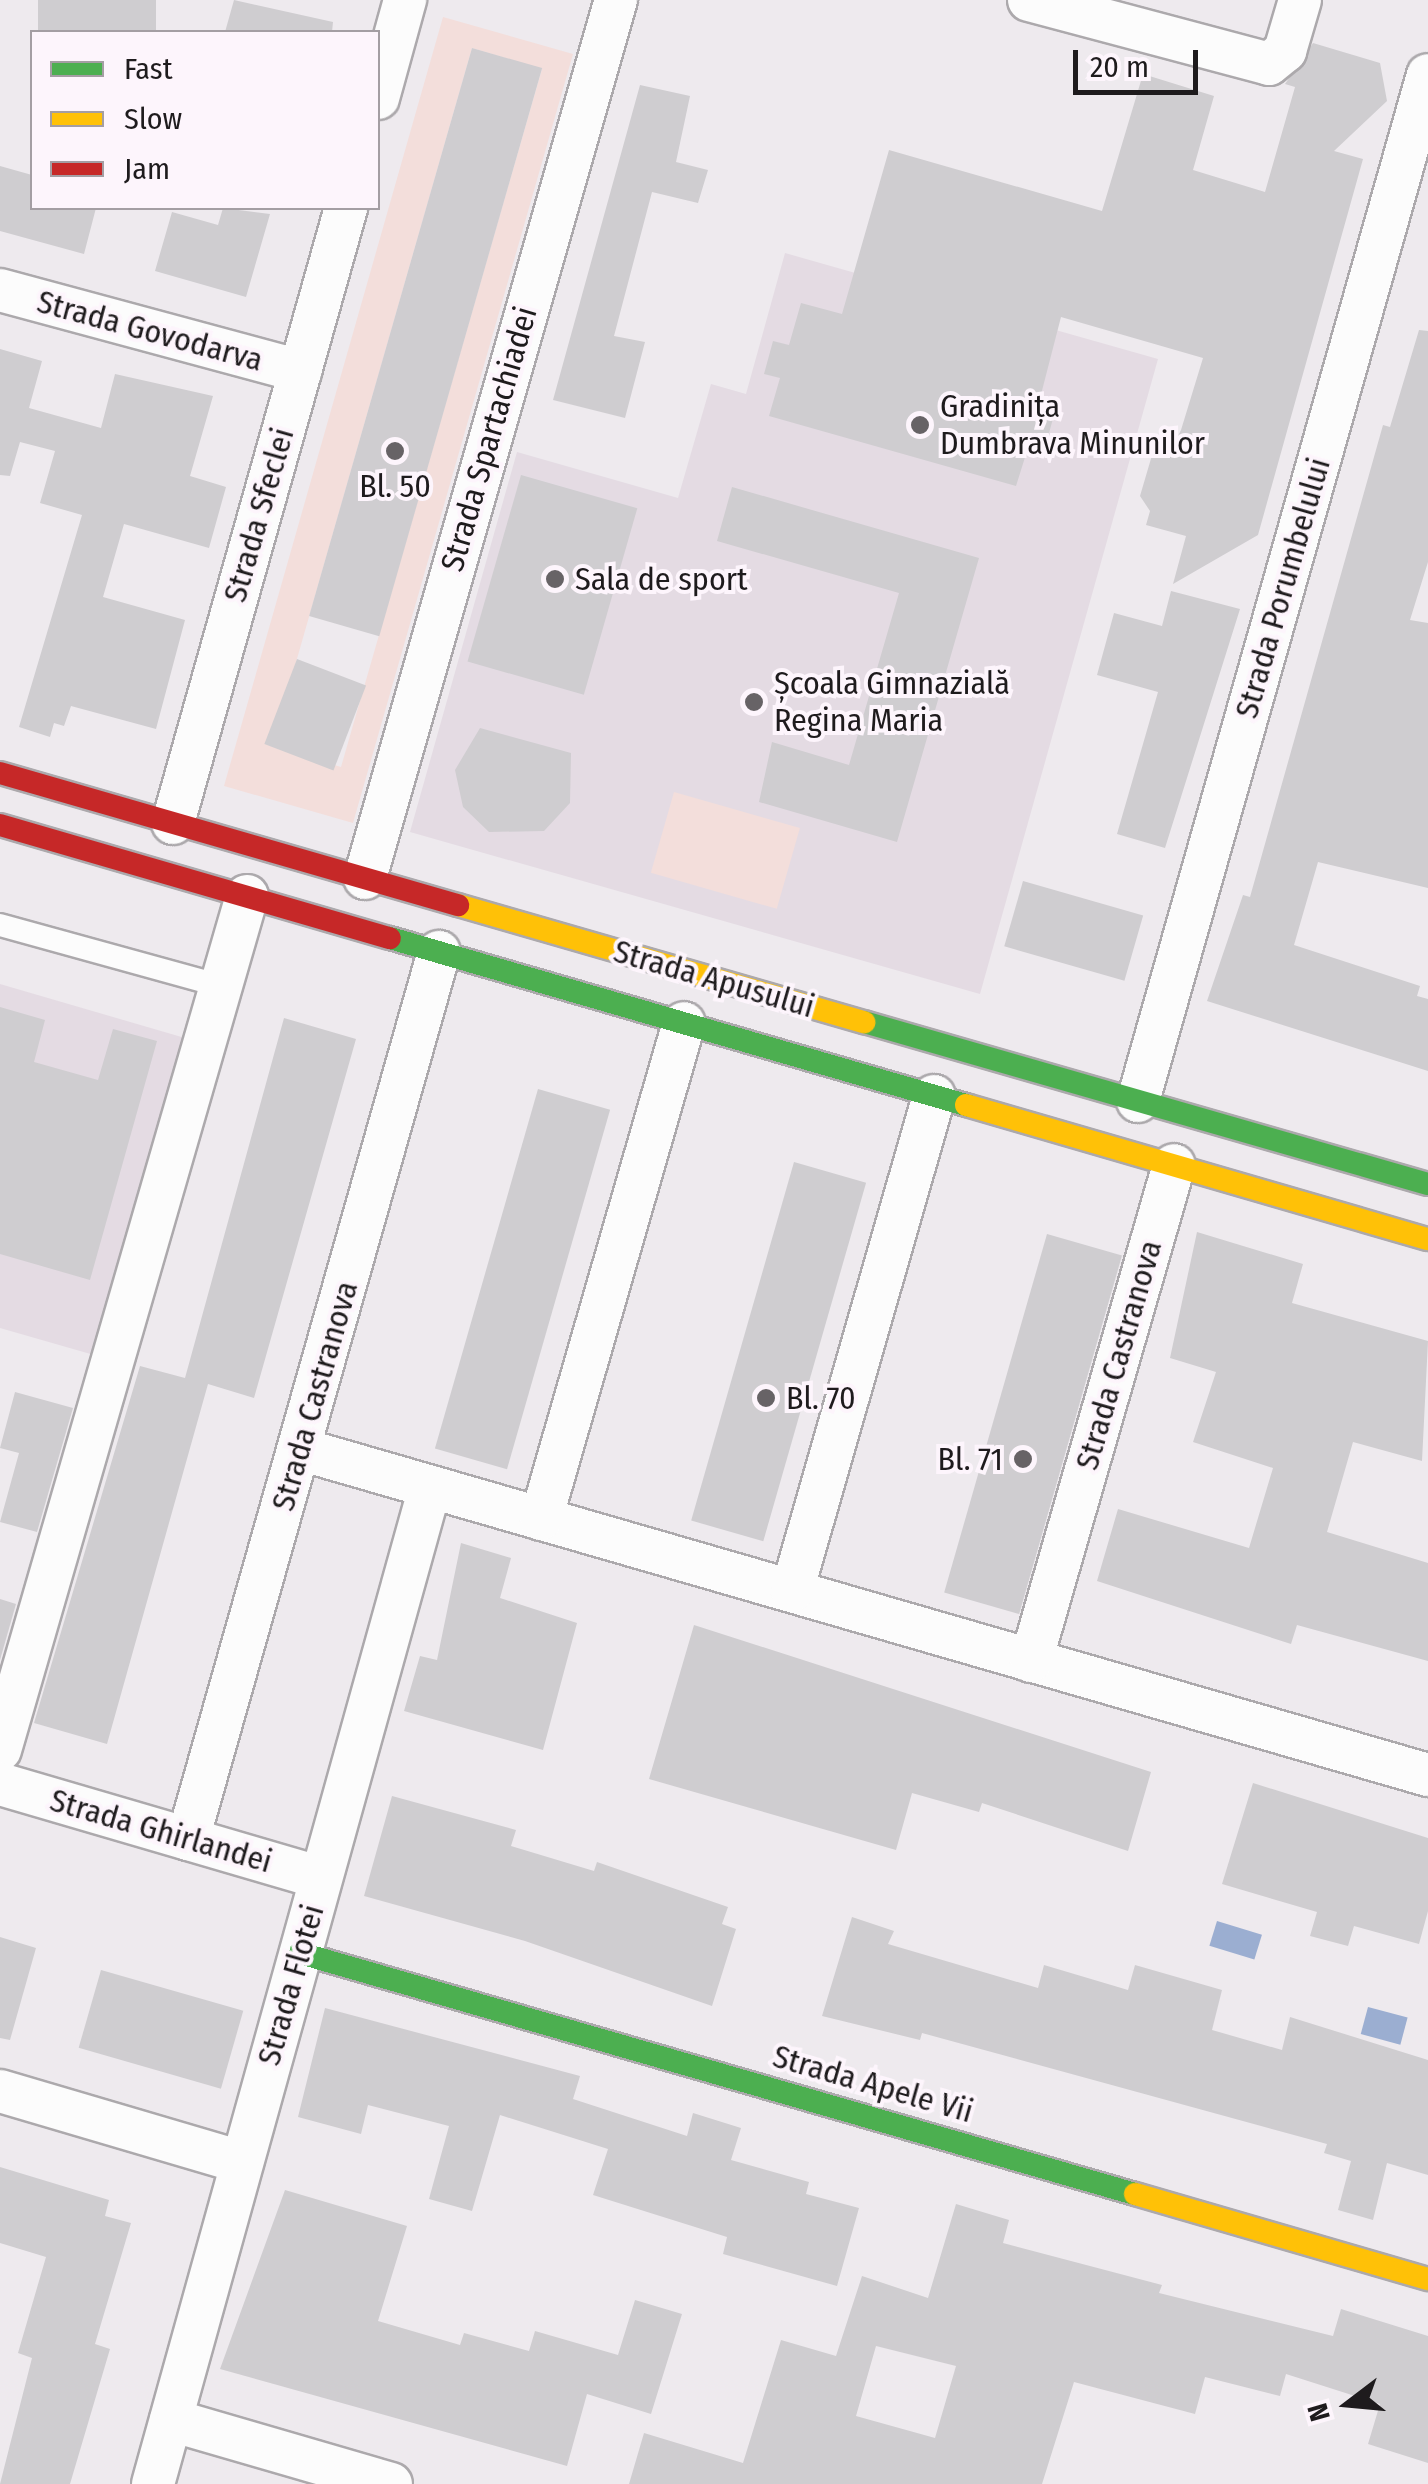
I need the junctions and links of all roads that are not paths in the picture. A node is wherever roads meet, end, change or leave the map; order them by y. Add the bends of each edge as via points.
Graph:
1 (406, 0) edge
2 (616, 0) edge
3 (1030, 0) edge
4 (1300, 0) edge
5 (1428, 74) edge
6 (380, 91) edge
7 (345, 210) edge
8 (0, 290) edge
9 (300, 372) junction
10 (0, 772) edge
11 (173, 823) junction
12 (0, 824) edge
13 (260, 848) junction
14 (158, 870) junction
15 (365, 878) junction
16 (246, 896) junction
17 (0, 925) edge
18 (439, 952) junction
19 (221, 986) junction
20 (684, 1023) junction
21 (948, 1047) junction
22 (934, 1096) junction
23 (1138, 1101) junction
24 (1188, 1115) junction
25 (1174, 1165) junction
26 (1428, 1184) edge
27 (1428, 1239) edge
28 (300, 1449) junction
29 (430, 1487) junction
30 (541, 1519) junction
31 (792, 1591) junction
32 (1031, 1660) junction
33 (0, 1750) edge
34 (1428, 1774) edge
35 (0, 1784) edge
36 (188, 1839) junction
37 (321, 1878) junction
38 (300, 1953) junction
39 (0, 2091) edge
40 (242, 2162) junction
41 (1428, 2279) edge
42 (171, 2420) junction
43 (153, 2484) edge
44 (390, 2484) edge

1 - 6 street
2 - 15 street, Strada Spartachiadei
3 - 4 street via 1269,64 1285,51
5 - 23 street, Strada Porumbelului
7 - 9 street, Strada Sfeclei
8 - 9 street, Strada Govodarva
9 - 11 street, Strada Sfeclei
10 - 11 main road, Strada Apusului
11 - 13 main road, Strada Apusului
11 - 14 main road
12 - 14 main road, Strada Apusului
13 - 15 main road, Strada Apusului
13 - 16 main road
14 - 16 main road, Strada Apusului
15 - 21 main road, Strada Apusului
16 - 18 main road, Strada Apusului
16 - 19 street
17 - 19 lane
18 - 20 main road, Strada Apusului
18 - 28 street, Strada Castranova
19 - 33 street
20 - 22 main road, Strada Apusului
20 - 30 street
21 - 22 main road
21 - 23 main road, Strada Apusului
22 - 25 main road, Strada Apusului
22 - 31 street
23 - 24 main road, Strada Apusului
24 - 25 main road
24 - 26 main road, Strada Apusului
25 - 27 main road, Strada Apusului
25 - 32 street, Strada Castranova
28 - 29 street
28 - 36 street, Strada Castranova
29 - 30 street
29 - 37 street, Strada Flotei
30 - 31 street
31 - 32 street
32 - 34 street
35 - 36 street, Strada Ghirlandei
36 - 37 street, Strada Ghirlandei
37 - 38 street, Strada Flotei
38 - 40 street, Strada Flotei
38 - 41 main road, Strada Apele Vii
39 - 40 street
40 - 42 street, Strada Flotei
42 - 43 street, Strada Flotei
42 - 44 street

